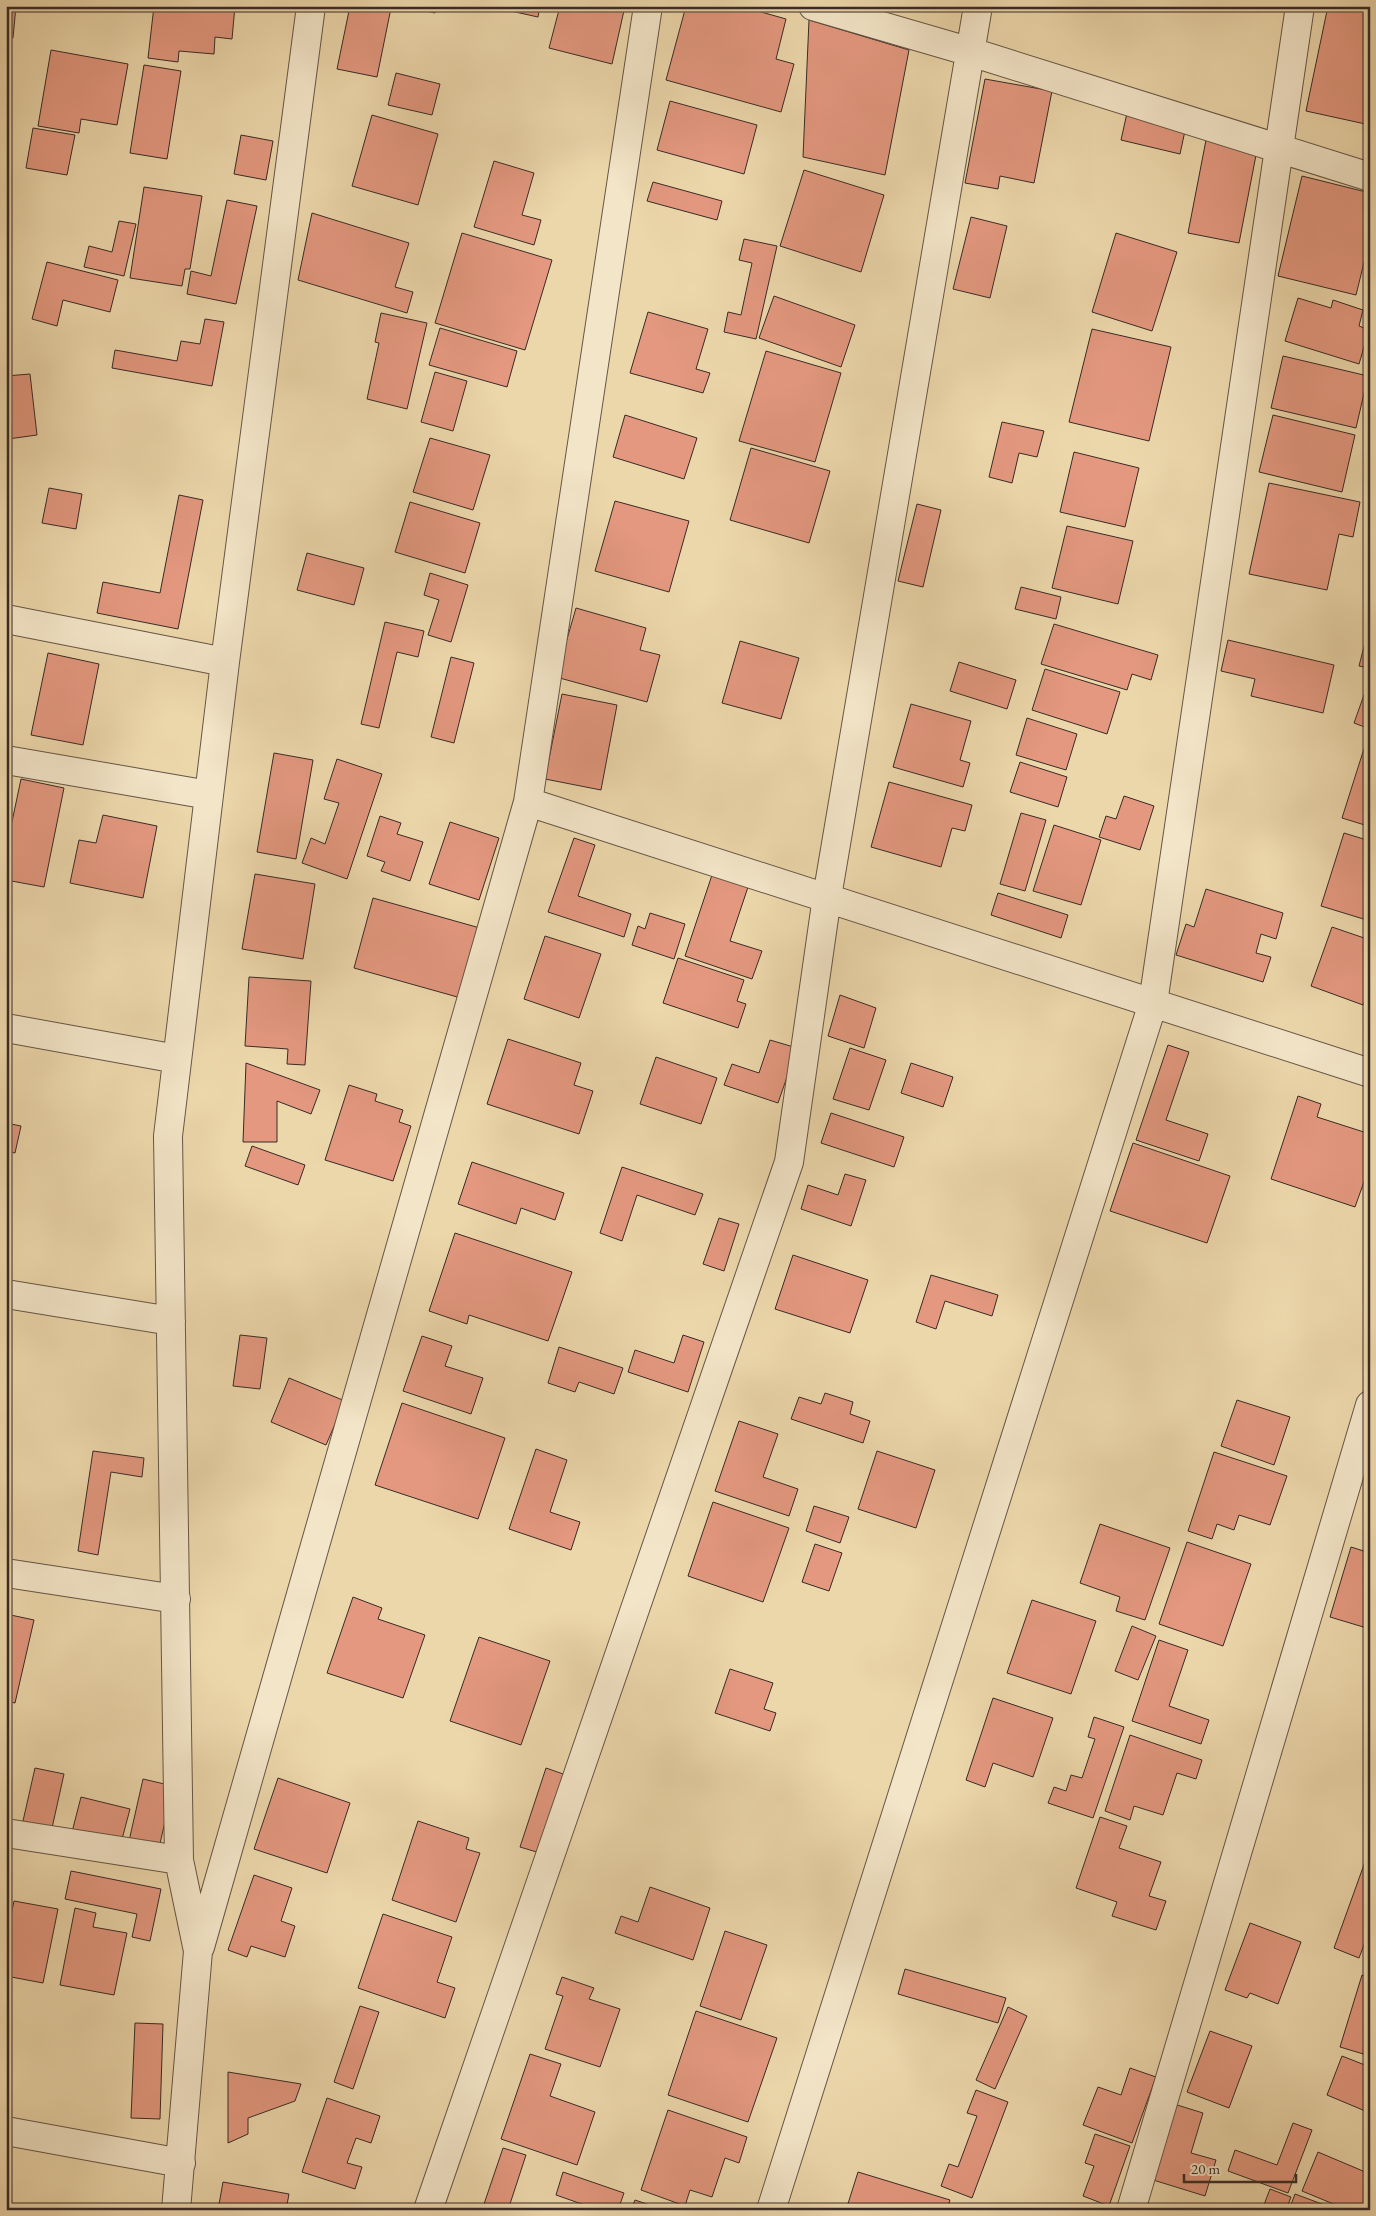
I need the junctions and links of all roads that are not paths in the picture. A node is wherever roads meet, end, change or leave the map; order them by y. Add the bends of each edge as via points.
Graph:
1 (311, 6) edge
2 (648, 6) edge
3 (813, 6) edge
4 (978, 6) edge
5 (1300, 6) edge
6 (971, 52) junction
7 (1279, 149) junction
8 (1370, 177) edge
9 (6, 619) edge
10 (226, 662) junction
11 (6, 760) edge
12 (209, 795) junction
13 (528, 802) junction
14 (827, 897) junction
15 (1153, 1003) junction
16 (6, 1028) edge
17 (177, 1059) junction
18 (1370, 1073) edge
19 (6, 1294) edge
20 (171, 1321) junction
21 (1370, 1405) edge
22 (6, 1574) edge
23 (176, 1599) junction
24 (6, 1833) edge
25 (179, 1860) junction
26 (198, 1951) junction
27 (6, 2131) edge
28 (181, 2162) junction
29 (176, 2210) edge
30 (428, 2210) edge
31 (771, 2210) edge
32 (1131, 2210) edge

1 - 10 street
2 - 13 street
3 - 6 street
4 - 6 street
5 - 7 street
6 - 7 street
6 - 14 street
7 - 8 street
7 - 15 street
9 - 10 street
10 - 12 street
11 - 12 street
12 - 17 street
13 - 14 street
13 - 26 street
14 - 15 street
14 - 30 street via 789,1162
15 - 18 street
15 - 31 street
16 - 17 street
17 - 20 street via 168,1136
19 - 20 street
20 - 23 street
21 - 32 street
22 - 23 street
23 - 25 street
24 - 25 street
25 - 26 street
26 - 28 street
27 - 28 street
28 - 29 street

